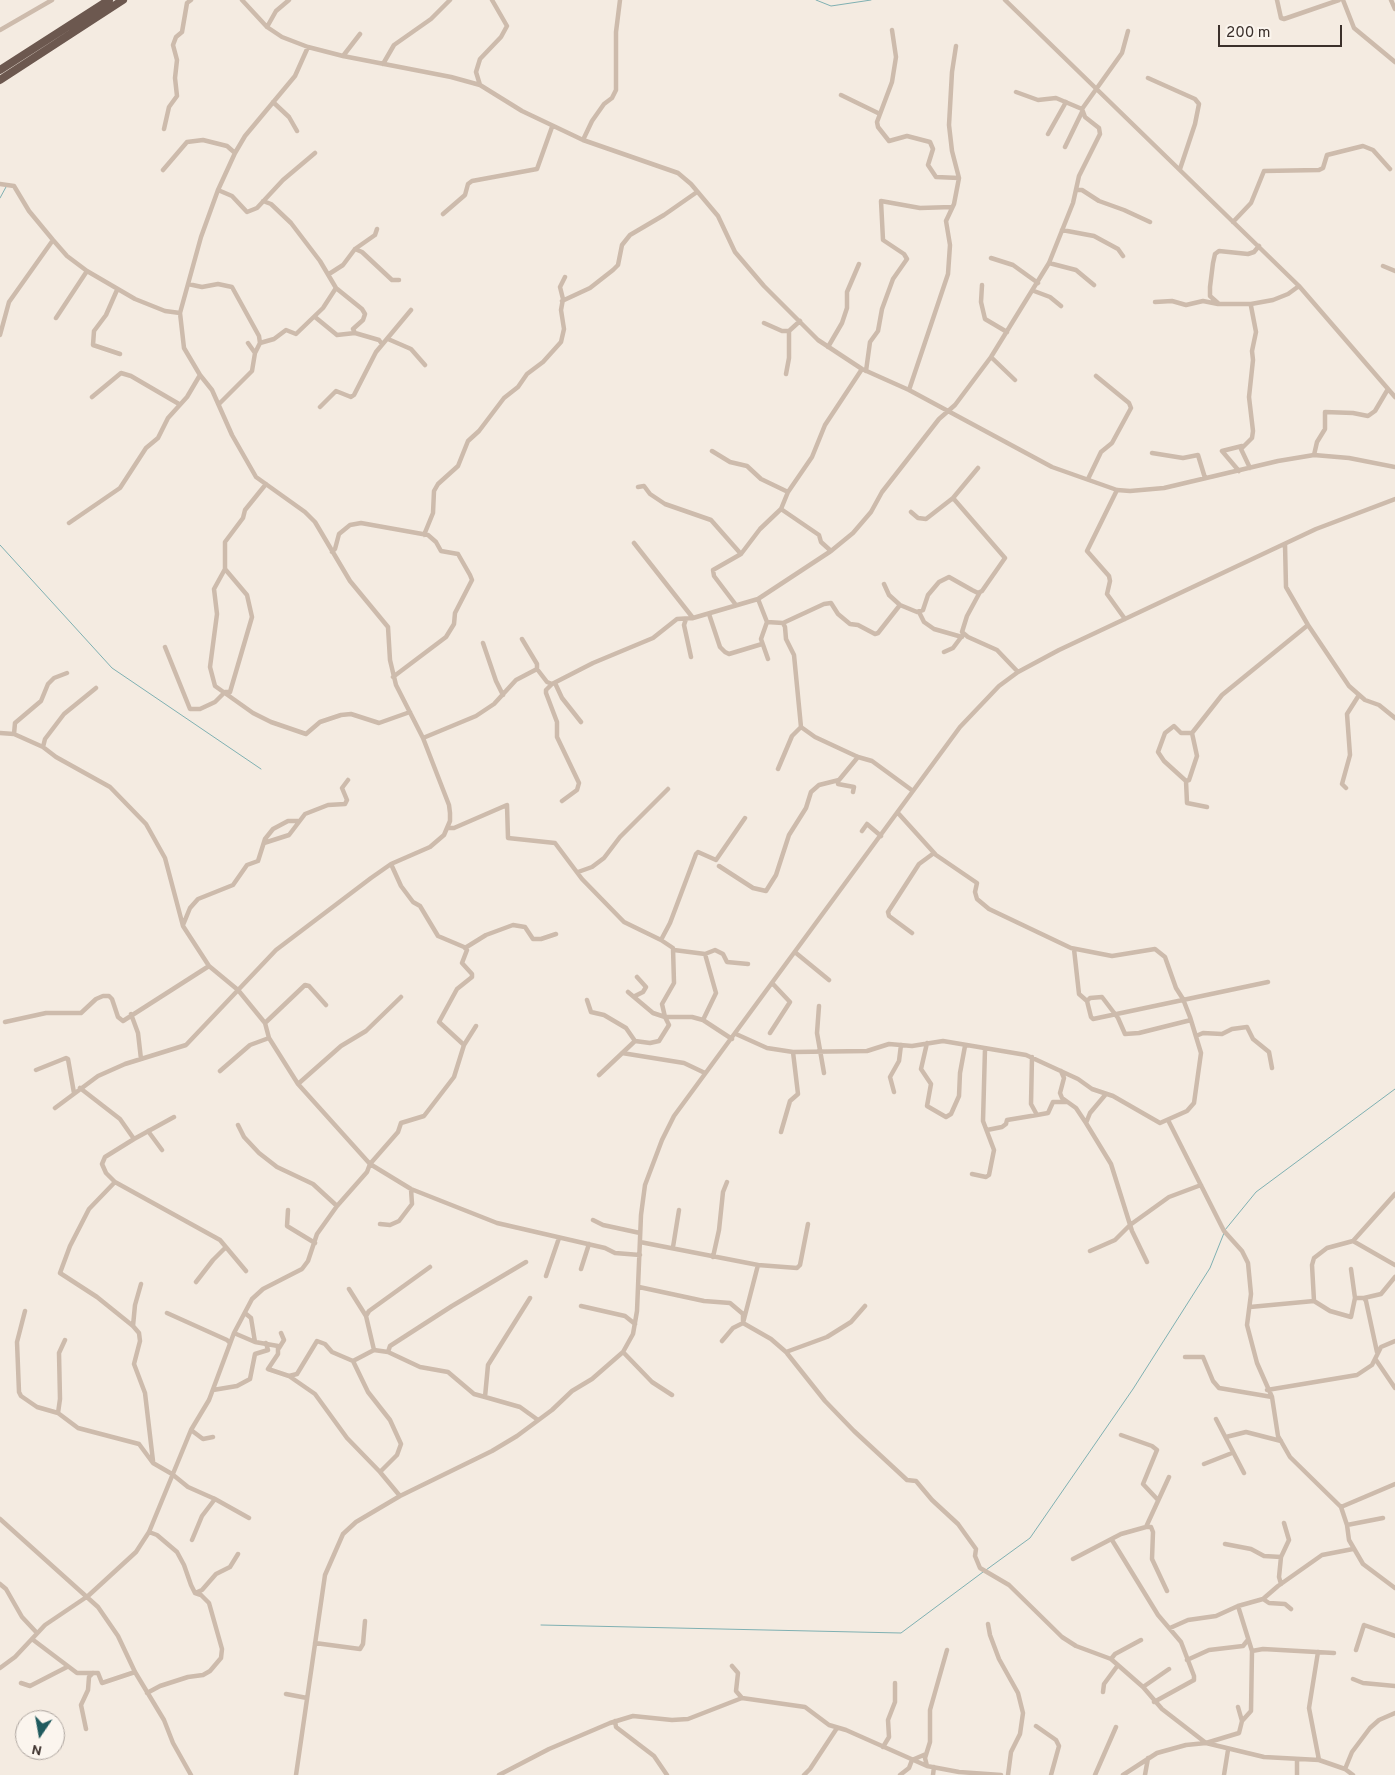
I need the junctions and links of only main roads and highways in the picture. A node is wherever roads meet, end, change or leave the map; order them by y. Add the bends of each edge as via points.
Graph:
1 (109, 0) edge
2 (123, 0) edge
3 (0, 70) edge
4 (0, 80) edge

1 - 3 highway
2 - 4 highway

